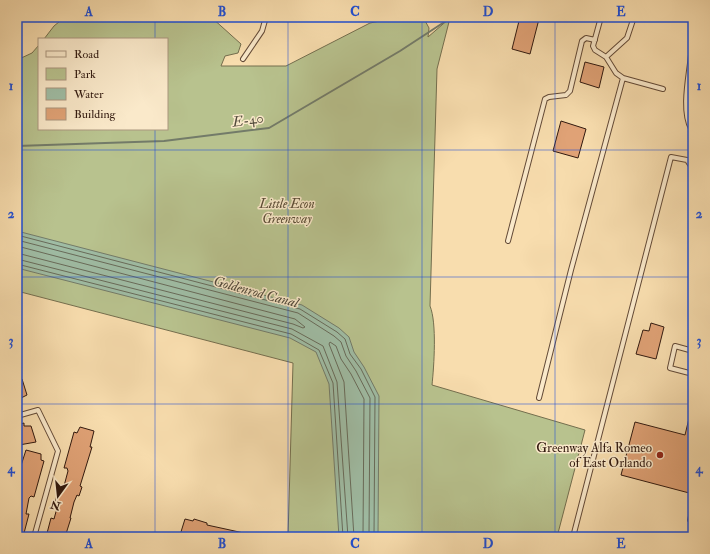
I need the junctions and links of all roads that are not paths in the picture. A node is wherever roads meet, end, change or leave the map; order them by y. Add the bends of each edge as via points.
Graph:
1 (266, 17) edge
2 (601, 17) edge
3 (634, 17) edge
4 (595, 40) junction
5 (693, 56) edge
6 (606, 57) junction
7 (243, 58) dead end
8 (623, 78) junction
9 (662, 88) dead end
10 (693, 128) edge
11 (693, 169) edge
12 (508, 241) dead end
13 (693, 351) edge
14 (693, 374) edge
15 (539, 398) dead end
16 (17, 416) edge
17 (693, 508) edge
18 (693, 521) edge
19 (34, 537) edge
20 (573, 537) edge

1 - 7 lane via 262,31
2 - 4 lane
3 - 6 lane via 627,38
4 - 6 lane via 595,50
4 - 12 lane via 586,38 582,41 570,91 566,95 545,99
5 - 10 street via 689,92 690,122
6 - 8 lane via 616,73
8 - 9 lane
8 - 15 lane
11 - 20 lane via 687,160 671,157
13 - 14 lane via 675,346 670,368
16 - 19 lane via 38,410 58,451
17 - 18 lane via 690,520

